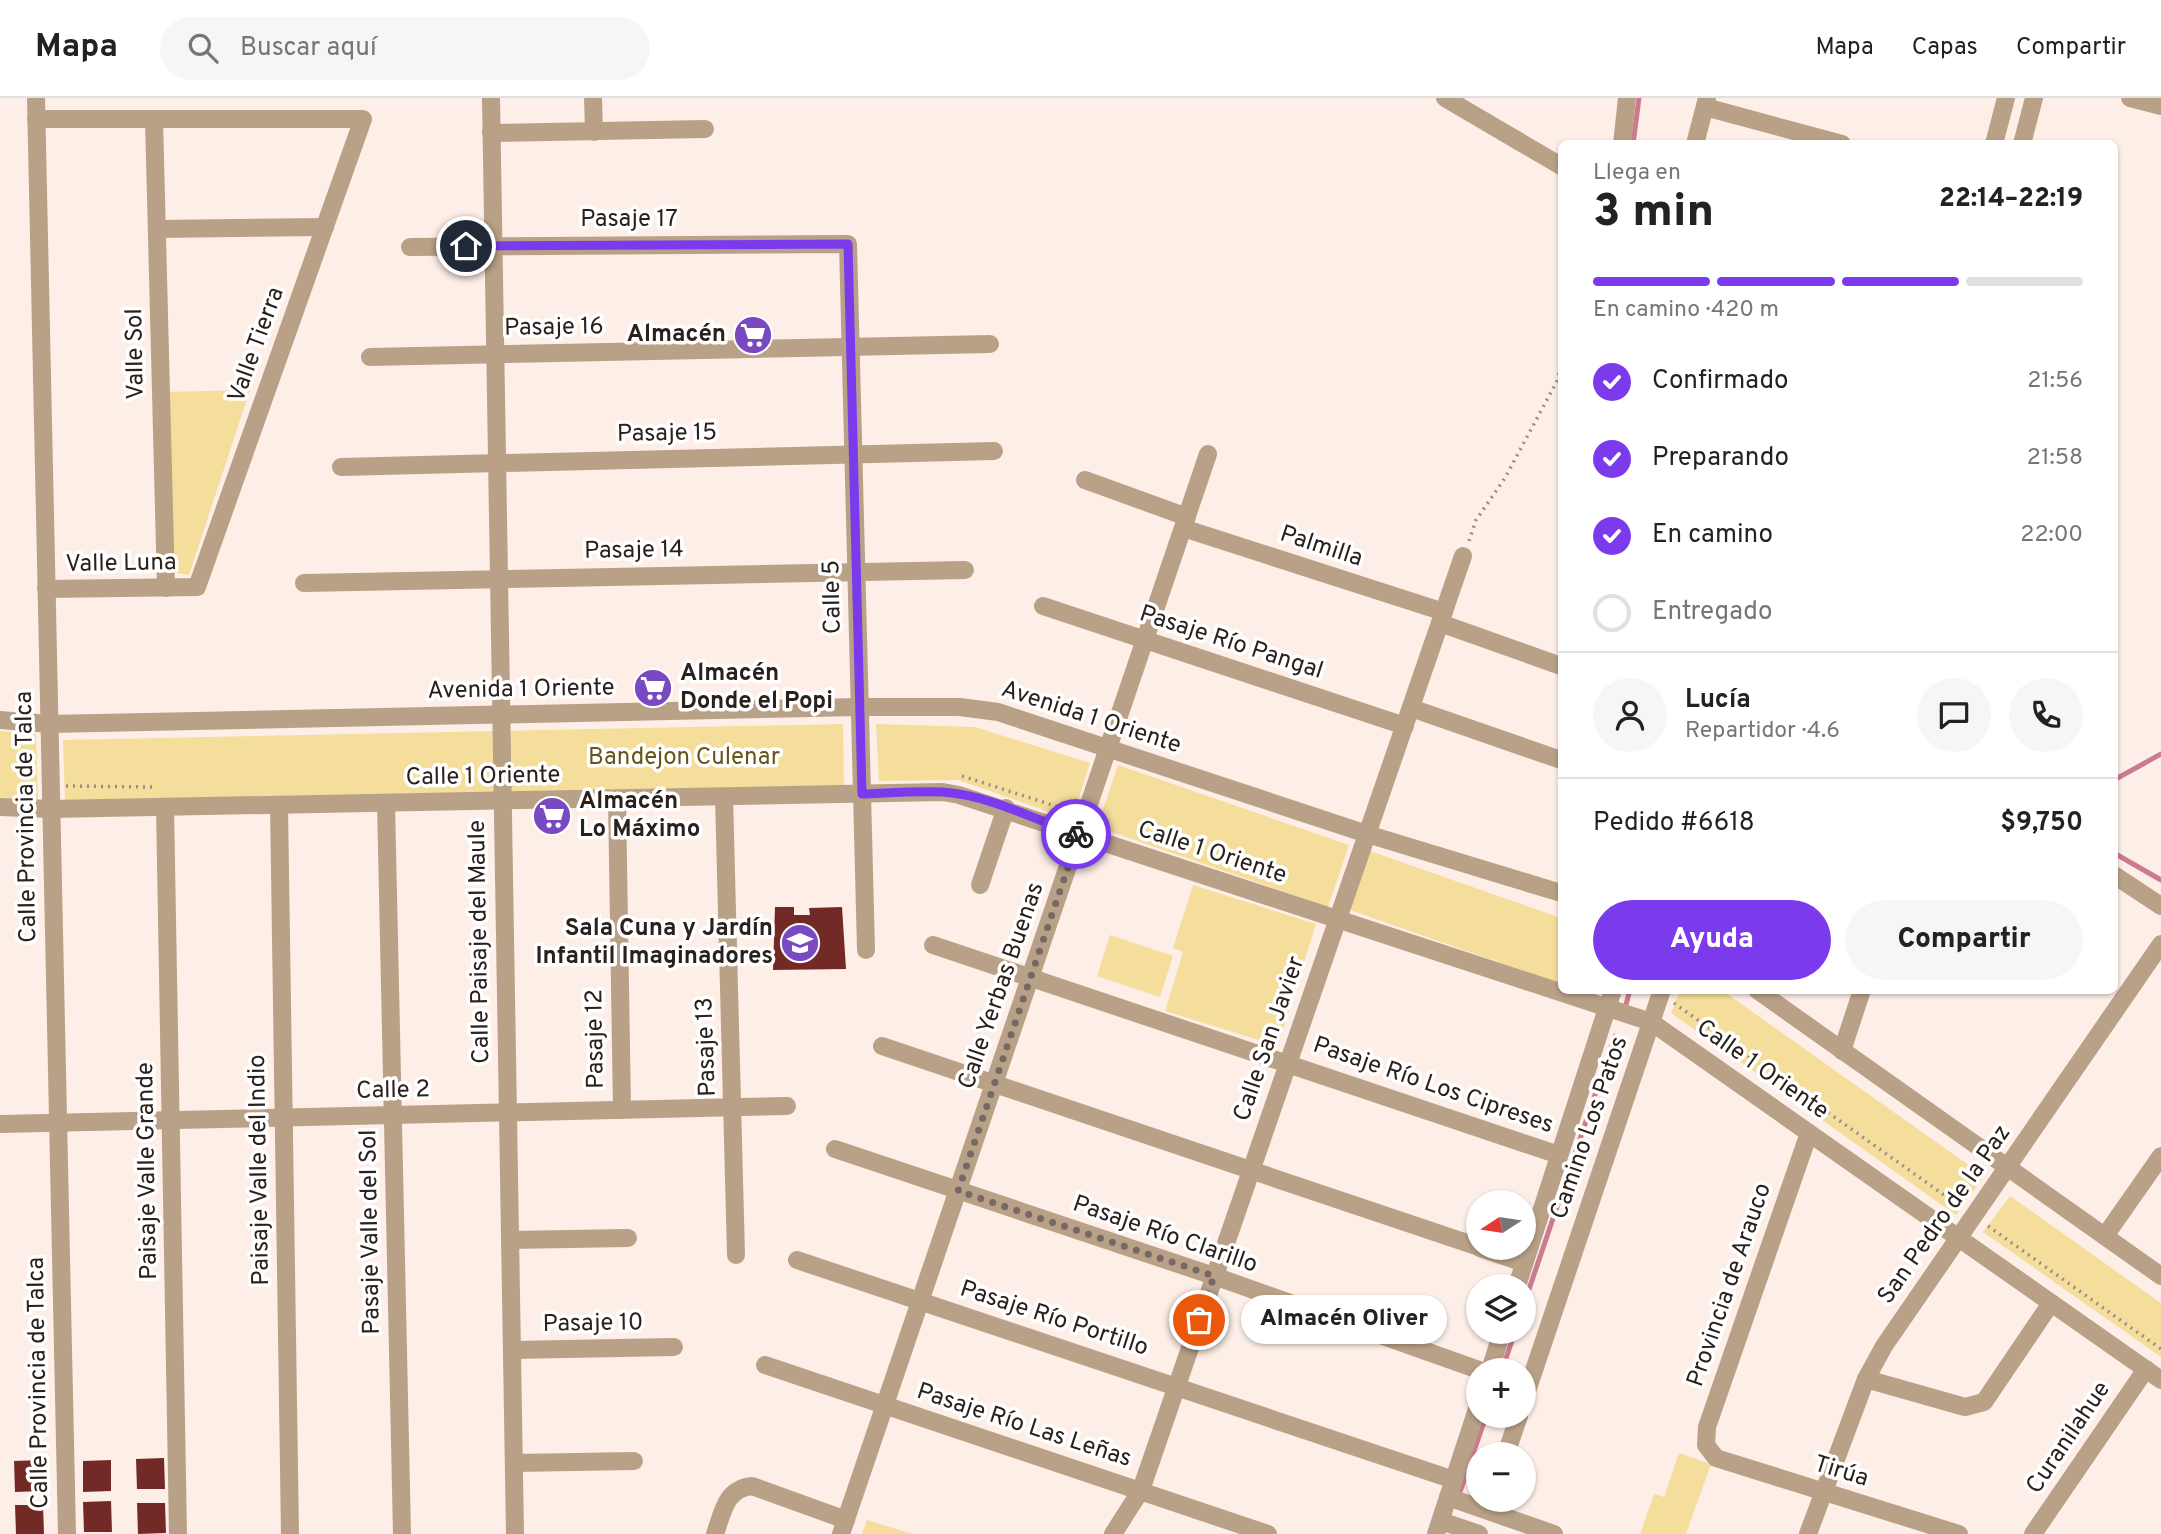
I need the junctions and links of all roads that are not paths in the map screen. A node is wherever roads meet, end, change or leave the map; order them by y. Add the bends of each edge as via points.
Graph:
1 (36, 98) edge
2 (491, 98) edge
3 (593, 98) edge
4 (1444, 98) edge
5 (1628, 98) edge
6 (2006, 98) edge
7 (2034, 98) edge
8 (2130, 98) edge
9 (1706, 102) edge
10 (2161, 106) edge
11 (36, 119) junction
12 (155, 119) junction
13 (705, 129) dead end
14 (594, 132) junction
15 (491, 133) junction
16 (1623, 140) edge
17 (1696, 140) edge
18 (1829, 140) edge
19 (1995, 140) edge
20 (2023, 140) edge
21 (1558, 164) edge
22 (325, 227) junction
23 (157, 229) junction
24 (848, 244) joint
25 (493, 245) junction
26 (410, 247) dead end
27 (990, 344) dead end
28 (851, 346) junction
29 (495, 354) junction
30 (370, 357) dead end
31 (994, 452) dead end
32 (854, 454) junction
33 (1208, 454) dead end
34 (497, 462) junction
35 (341, 467) dead end
36 (1085, 480) dead end
37 (1185, 522) junction
38 (1463, 556) road end
39 (965, 569) dead end
40 (857, 571) junction
41 (499, 579) junction
42 (304, 583) dead end
43 (197, 587) joint
44 (166, 588) junction
45 (46, 589) junction
46 (1043, 606) dead end
47 (1442, 617) junction
48 (1145, 641) junction
49 (1558, 665) edge
50 (860, 707) junction
51 (1411, 708) junction
52 (501, 715) junction
53 (0, 720) edge
54 (49, 724) junction
55 (1405, 726) junction
56 (1108, 749) junction
57 (1558, 759) edge
58 (862, 794) junction
59 (724, 797) junction
60 (617, 799) junction
61 (502, 801) junction
62 (386, 803) junction
63 (279, 805) junction
64 (0, 807) edge
65 (165, 807) junction
66 (1006, 808) junction
67 (51, 809) junction
68 (1367, 834) junction
69 (1079, 835) junction
70 (2118, 878) edge
71 (980, 885) dead end
72 (1558, 893) edge
73 (2161, 906) edge
74 (1338, 920) junction
75 (2161, 944) edge
76 (933, 945) dead end
77 (866, 950) dead end
78 (1030, 978) junction
79 (1558, 984) edge
80 (1593, 994) edge
81 (1660, 994) edge
82 (1763, 994) edge
83 (1861, 994) edge
84 (1610, 999) edge
85 (1651, 1022) junction
86 (882, 1046) dead end
87 (1842, 1051) junction
88 (1288, 1063) junction
89 (994, 1084) junction
90 (787, 1107) dead end
91 (733, 1108) junction
92 (622, 1110) junction
93 (508, 1112) junction
94 (393, 1116) junction
95 (284, 1117) junction
96 (172, 1119) junction
97 (0, 1124) edge
98 (58, 1124) junction
99 (1808, 1133) junction
100 (835, 1149) dead end
101 (1559, 1155) junction
102 (2161, 1156) edge
103 (2008, 1168) junction
104 (1251, 1170) junction
105 (958, 1191) junction
106 (2105, 1236) junction
107 (628, 1238) dead end
108 (1959, 1238) junction
109 (510, 1240) junction
110 (1466, 1244) edge
111 (736, 1255) dead end
112 (797, 1260) dead end
113 (1515, 1260) edge
114 (1524, 1263) junction
115 (1521, 1274) edge
116 (1214, 1276) junction
117 (2161, 1276) edge
118 (920, 1301) junction
119 (2051, 1303) junction
120 (674, 1347) dead end
121 (512, 1350) junction
122 (1536, 1363) edge
123 (765, 1365) dead end
124 (1466, 1365) edge
125 (2154, 1375) edge
126 (1866, 1379) junction
127 (1177, 1385) junction
128 (885, 1406) junction
129 (1471, 1428) edge
130 (1710, 1453) joint
131 (634, 1461) dead end
132 (514, 1463) junction
133 (1451, 1489) junction
134 (1141, 1490) junction
135 (1822, 1492) junction
136 (1466, 1495) edge
137 (1486, 1512) edge
138 (1504, 1512) edge
139 (844, 1527) edge
140 (1438, 1527) edge
141 (67, 1534) edge
142 (178, 1534) edge
143 (290, 1534) edge
144 (402, 1534) edge
145 (515, 1534) edge
146 (715, 1534) edge
147 (1114, 1534) edge
148 (1268, 1534) edge
149 (1479, 1534) edge
150 (1553, 1534) edge
151 (1808, 1534) edge
152 (1959, 1534) edge
153 (2033, 1534) edge

1 - 11 street, Calle Provincia de Talca
2 - 15 street, Calle Paisaje del Maule
3 - 14 street
4 - 21 street
5 - 16 street
6 - 19 street
7 - 20 street
8 - 10 street
9 - 17 street
9 - 18 street
11 - 12 street
11 - 45 street, Calle Provincia de Talca
12 - 22 street, Valle Tierra via 363,119
12 - 23 street, Valle Sol
13 - 14 street
14 - 15 street
15 - 25 street, Calle Paisaje del Maule
22 - 23 street
22 - 43 street, Valle Tierra
23 - 44 street, Valle Sol
24 - 25 street, Pasaje 17
24 - 28 street, Calle 5
25 - 26 street, Pasaje 17
25 - 29 street, Calle Paisaje del Maule
27 - 28 street, Pasaje 16
28 - 29 street, Pasaje 16
28 - 32 street, Calle 5
29 - 30 street, Pasaje 16
29 - 34 street, Calle Paisaje del Maule
31 - 32 street, Pasaje 15
32 - 34 street, Pasaje 15
32 - 40 street, Calle 5
33 - 37 street, Calle Yerbas Buenas
34 - 35 street, Pasaje 15
34 - 41 street, Calle Paisaje del Maule
36 - 37 street, Palmilla
37 - 47 street, Palmilla
37 - 48 street, Calle Yerbas Buenas
38 - 47 street, Calle San Javier
39 - 40 street, Pasaje 14
40 - 41 street, Pasaje 14
40 - 50 street, Calle 5
41 - 42 street, Pasaje 14
41 - 52 street, Calle Paisaje del Maule
43 - 44 street, Valle Luna
44 - 45 street, Valle Luna
45 - 54 street, Calle Provincia de Talca
46 - 48 street, Pasaje Río Pangal
47 - 49 street, Palmilla
47 - 51 street, Calle San Javier
48 - 55 street, Pasaje Río Pangal
48 - 56 street, Calle Yerbas Buenas
50 - 52 street, Avenida 1 Oriente
50 - 56 street, Avenida 1 Oriente via 977,708
50 - 58 street, Calle 5
51 - 55 street, Calle San Javier
51 - 57 street
52 - 54 street, Avenida 1 Oriente
52 - 61 street, Calle Paisaje del Maule
53 - 54 street, Avenida 1 Oriente
54 - 67 street, Calle Provincia de Talca
55 - 68 street, Calle San Javier
56 - 68 street, Avenida 1 Oriente
56 - 69 street, Calle Yerbas Buenas
58 - 59 street, Calle 1 Oriente
58 - 66 street, Calle 1 Oriente via 943,792
58 - 77 street, Calle 5
59 - 60 street, Calle 1 Oriente
59 - 91 street, Pasaje 13
60 - 61 street, Calle 1 Oriente
60 - 92 street, Pasaje 12
61 - 62 street, Calle 1 Oriente
61 - 93 street, Calle Paisaje del Maule
62 - 63 street, Calle 1 Oriente
62 - 94 street, Pasaje Valle del Sol
63 - 65 street, Calle 1 Oriente
63 - 95 street, Paisaje Valle del Indio
64 - 67 street, Calle 1 Oriente
65 - 67 street, Calle 1 Oriente
65 - 96 street, Paisaje Valle Grande
66 - 69 street, Calle 1 Oriente
66 - 71 street
67 - 98 street, Calle Provincia de Talca
68 - 72 street, Avenida 1 Oriente
68 - 74 street, Calle San Javier
69 - 74 street, Calle 1 Oriente
69 - 78 street, Calle Yerbas Buenas
70 - 73 street
74 - 79 street, Calle 1 Oriente
74 - 88 street, Calle San Javier
75 - 103 street, San Pedro de la Paz
76 - 78 street, Pasaje Río Los Cipreses
78 - 88 street, Pasaje Río Los Cipreses
78 - 89 street, Calle Yerbas Buenas
80 - 84 street, Calle 1 Oriente
81 - 85 street, Camino Los Patos
82 - 87 street
83 - 87 street
84 - 85 street, Calle 1 Oriente
84 - 101 street, Camino Los Patos
85 - 99 street, Calle 1 Oriente
85 - 122 street, Camino Los Patos
86 - 89 street
87 - 103 street
88 - 101 street, Pasaje Río Los Cipreses
88 - 104 street, Calle San Javier
89 - 104 street
89 - 105 street, Calle Yerbas Buenas
90 - 91 street, Calle 2
91 - 92 street, Calle 2
91 - 111 street, Pasaje 13
92 - 93 street, Calle 2
93 - 94 street, Calle 2
93 - 109 street, Calle Paisaje del Maule
94 - 95 street, Calle 2
94 - 144 street, Pasaje Valle del Sol
95 - 96 street, Calle 2
95 - 143 street, Paisaje Valle del Indio
96 - 98 street, Calle 2
96 - 142 street, Paisaje Valle Grande
97 - 98 street, Calle 2
98 - 141 street, Calle Provincia de Talca
99 - 108 street, Calle 1 Oriente
99 - 130 street, Provincia de Arauco via 1707,1427
100 - 105 street, Pasaje Río Clarillo
101 - 114 street, Camino Los Patos
102 - 106 street
103 - 106 street
103 - 108 street, San Pedro de la Paz
104 - 110 street
104 - 116 street, Calle San Javier
105 - 116 street, Pasaje Río Clarillo
105 - 118 street, Calle Yerbas Buenas
106 - 117 street
107 - 109 street
108 - 119 street, Calle 1 Oriente
108 - 126 street, San Pedro de la Paz
109 - 121 street, Calle Paisaje del Maule
112 - 118 street, Pasaje Río Portillo
113 - 114 street
114 - 115 street, Camino Los Patos
116 - 124 street, Pasaje Río Clarillo
116 - 127 street, Calle San Javier
118 - 127 street, Pasaje Río Portillo
118 - 128 street, Calle Yerbas Buenas
119 - 125 street, Calle 1 Oriente
119 - 126 street via 1984,1402 1965,1407
120 - 121 street, Pasaje 10
121 - 132 street, Calle Paisaje del Maule
123 - 128 street, Pasaje Río Las Leñas
125 - 153 street, Curanilahue
126 - 135 street, San Pedro de la Paz
127 - 133 street, Pasaje Río Portillo
127 - 134 street, Calle San Javier
128 - 134 street, Pasaje Río Las Leñas
128 - 139 street, Calle Yerbas Buenas
129 - 133 street
130 - 135 street, Tirúa
131 - 132 street
132 - 145 street, Calle Paisaje del Maule
133 - 136 street, Pasaje Río Portillo
133 - 140 street
134 - 147 street, Calle San Javier
134 - 148 street, Pasaje Río Las Leñas
135 - 151 street, San Pedro de la Paz
135 - 152 street, Tirúa
137 - 149 street
138 - 150 street, Pasaje Río Portillo
139 - 146 street via 752,1486 736,1489
140 - 149 street

